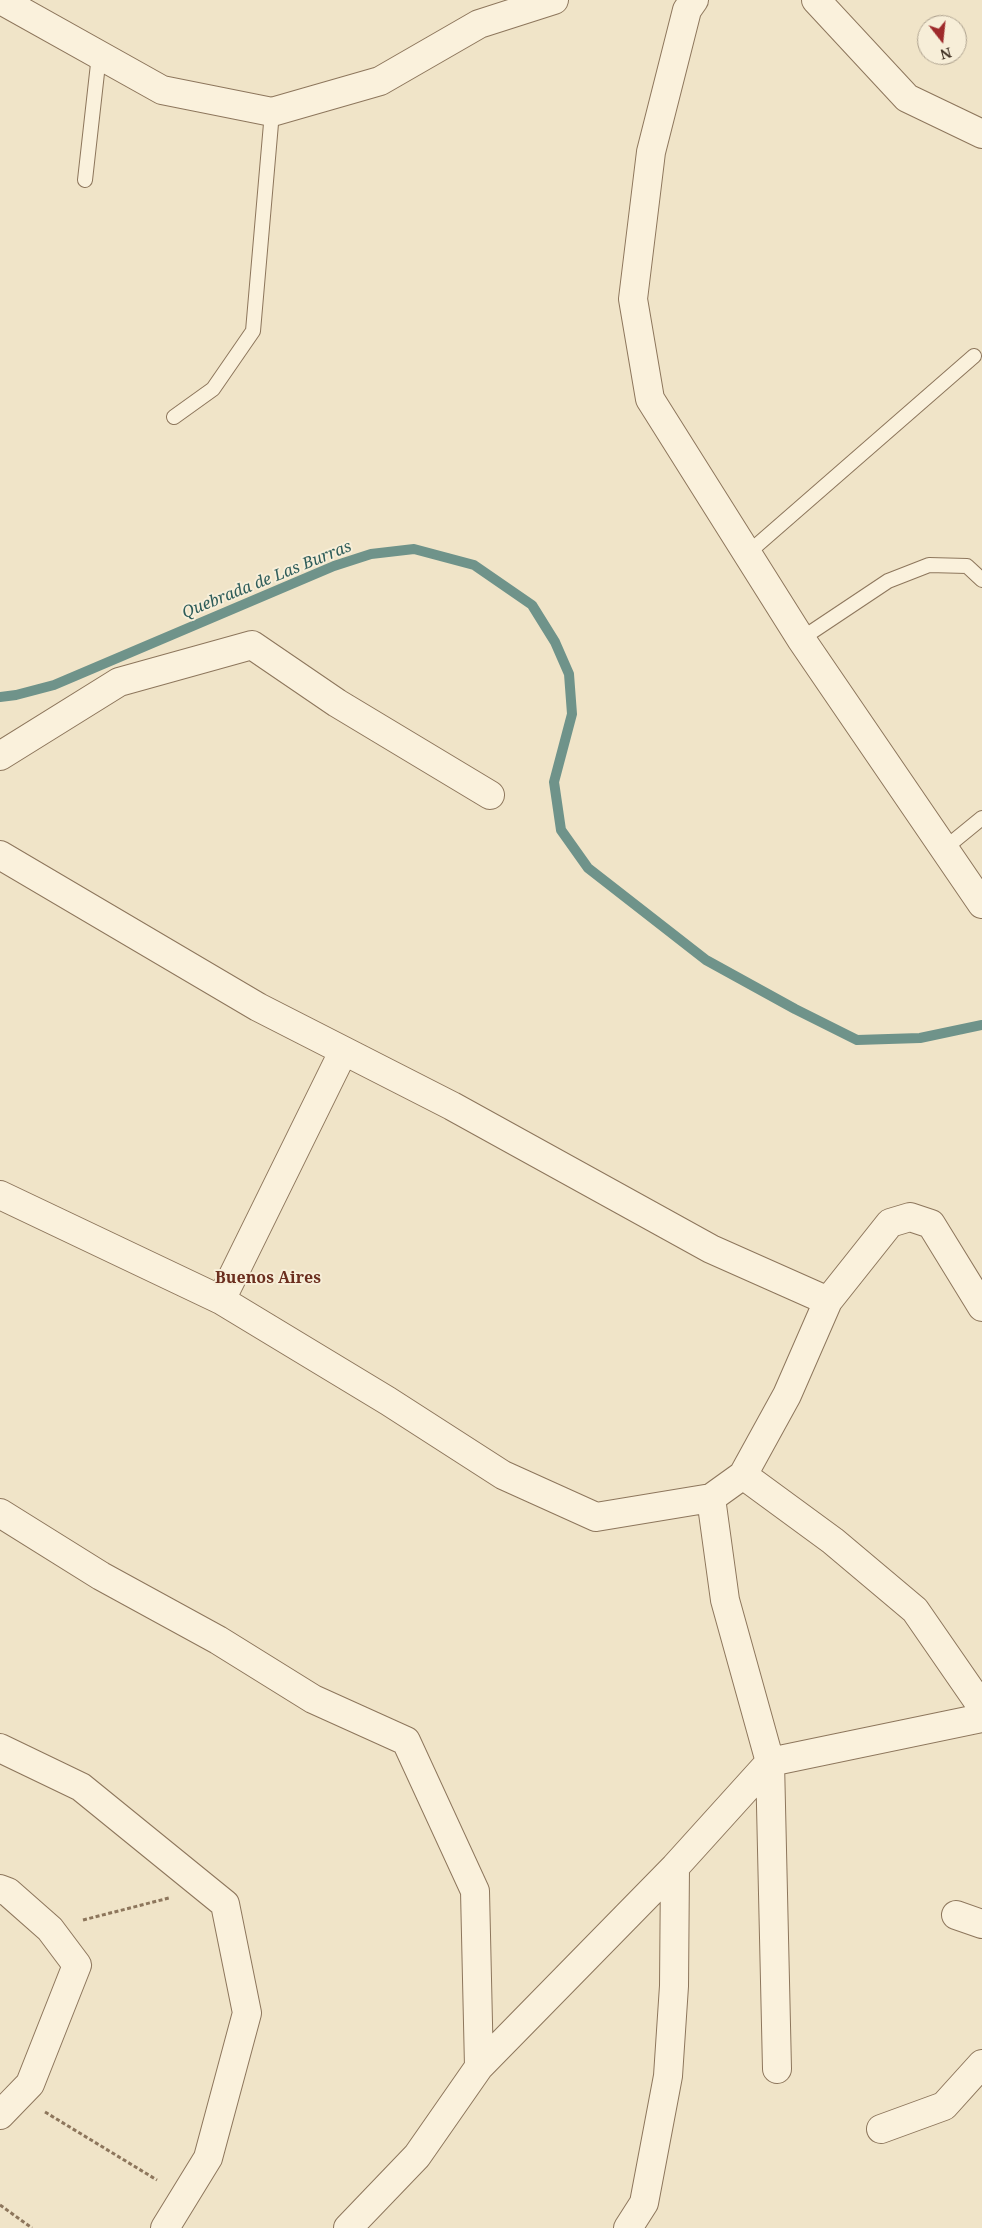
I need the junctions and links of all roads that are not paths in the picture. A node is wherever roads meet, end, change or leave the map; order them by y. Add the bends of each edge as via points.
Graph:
1 (1, 0) edge
2 (554, 0) edge
3 (694, 0) edge
4 (816, 0) edge
5 (99, 56) junction
6 (272, 112) junction
7 (982, 134) edge
8 (85, 180) dead end
9 (974, 356) dead end
10 (174, 417) dead end
11 (748, 553) junction
12 (982, 580) edge
13 (802, 639) junction
14 (0, 756) edge
15 (490, 794) dead end
16 (982, 818) edge
17 (944, 849) junction
18 (0, 855) edge
19 (982, 904) edge
20 (343, 1052) junction
21 (0, 1195) edge
22 (975, 1281) edge
23 (221, 1300) junction
24 (828, 1300) junction
25 (982, 1307) edge
26 (743, 1475) junction
27 (711, 1498) junction
28 (0, 1513) edge
29 (982, 1707) edge
30 (982, 1718) edge
31 (0, 1748) edge
32 (770, 1762) junction
33 (675, 1867) junction
34 (2, 1894) edge
35 (956, 1915) dead end
36 (982, 1924) edge
37 (982, 2064) edge
38 (478, 2067) junction
39 (777, 2070) dead end
40 (0, 2115) edge
41 (881, 2130) dead end
42 (165, 2228) edge
43 (348, 2228) edge
44 (628, 2228) edge

1 - 5 street
2 - 6 street via 479,24 380,81
3 - 11 street via 687,10 651,152 633,299 650,399
4 - 7 street via 907,98
5 - 6 street via 162,90
5 - 8 lane
6 - 10 lane via 253,331 213,389
9 - 11 lane
11 - 13 street
12 - 13 lane via 967,566 929,565 888,581
13 - 17 street
14 - 15 street via 119,682 252,646 338,703
16 - 17 lane
17 - 19 street
18 - 20 street via 258,1007
20 - 23 street
20 - 24 street via 452,1106 711,1249
21 - 23 street
22 - 24 street via 931,1224 910,1217 890,1223
22 - 25 street
23 - 27 street via 503,1475 596,1517
24 - 26 street via 787,1395
26 - 27 street
26 - 29 street via 834,1541 915,1610
27 - 32 street via 726,1600
28 - 38 street via 101,1576 218,1640 313,1699 406,1741 474,1891
30 - 32 street
31 - 42 street via 81,1787 225,1904 247,2013 208,2158
32 - 33 street
32 - 39 street
33 - 38 street
33 - 44 street via 674,1986 668,2076 644,2203
34 - 40 street via 50,1929 77,1965 30,2084
35 - 36 street
37 - 41 street via 944,2106
38 - 43 street via 417,2156

